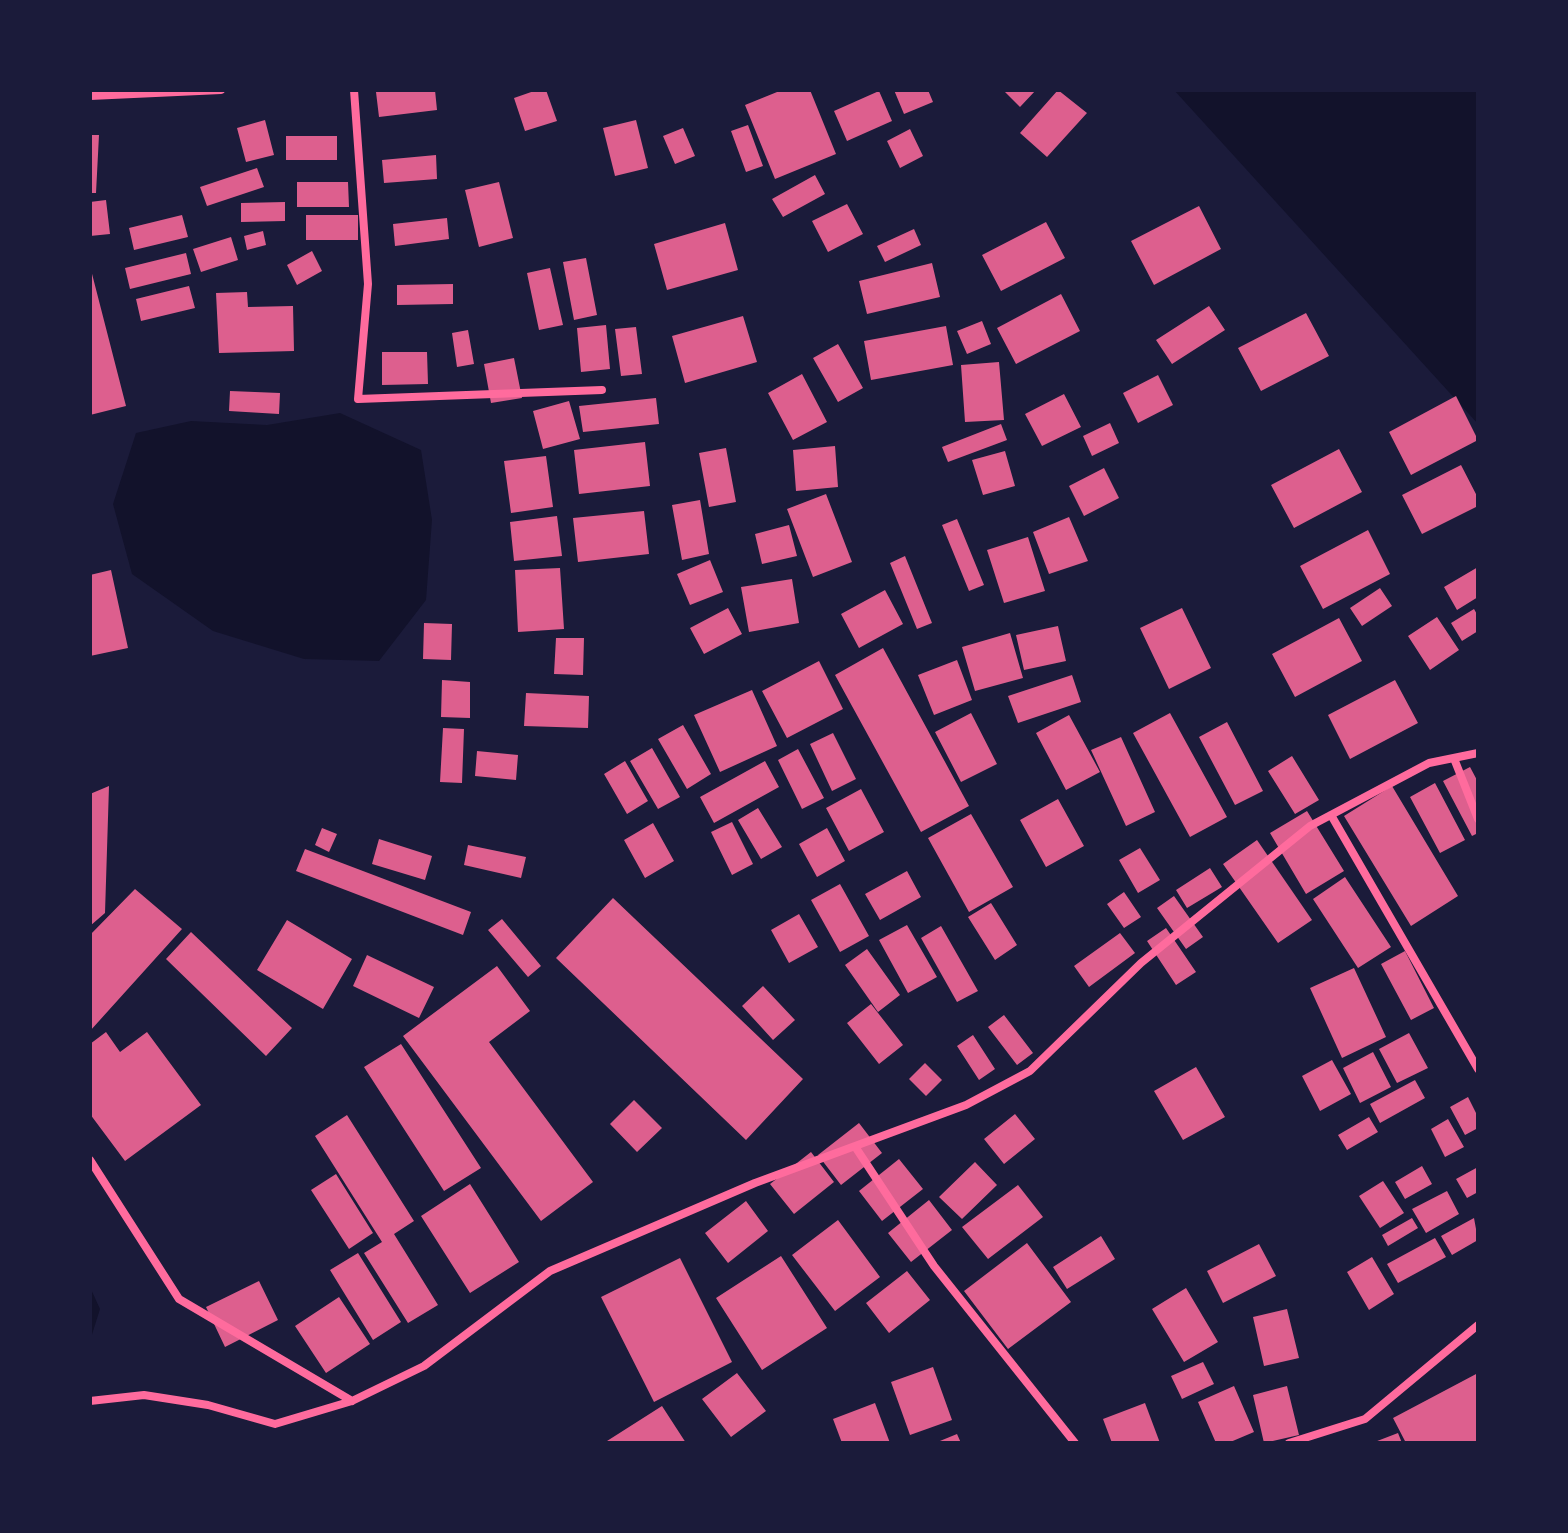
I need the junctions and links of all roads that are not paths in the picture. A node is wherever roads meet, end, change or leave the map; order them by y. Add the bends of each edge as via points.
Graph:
1 (221, 90) edge
2 (354, 90) edge
3 (90, 96) edge
4 (602, 390) dead end
5 (1478, 753) edge
6 (1455, 761) junction
7 (1331, 815) junction
8 (1478, 819) edge
9 (1478, 1069) edge
10 (856, 1148) junction
11 (90, 1160) edge
12 (1478, 1325) edge
13 (90, 1401) edge
14 (352, 1401) junction
15 (1075, 1443) edge
16 (1289, 1443) edge

1 - 3 street
2 - 4 street via 368,284 358,399
5 - 6 street
6 - 7 street via 1429,763
6 - 8 street
7 - 9 street
7 - 10 street via 1241,879 1141,963 1030,1071 966,1105
10 - 14 street via 755,1183 550,1271 424,1366
10 - 15 street via 934,1266
11 - 14 street via 179,1299
12 - 16 street via 1365,1419
13 - 14 street via 144,1395 208,1405 275,1424

